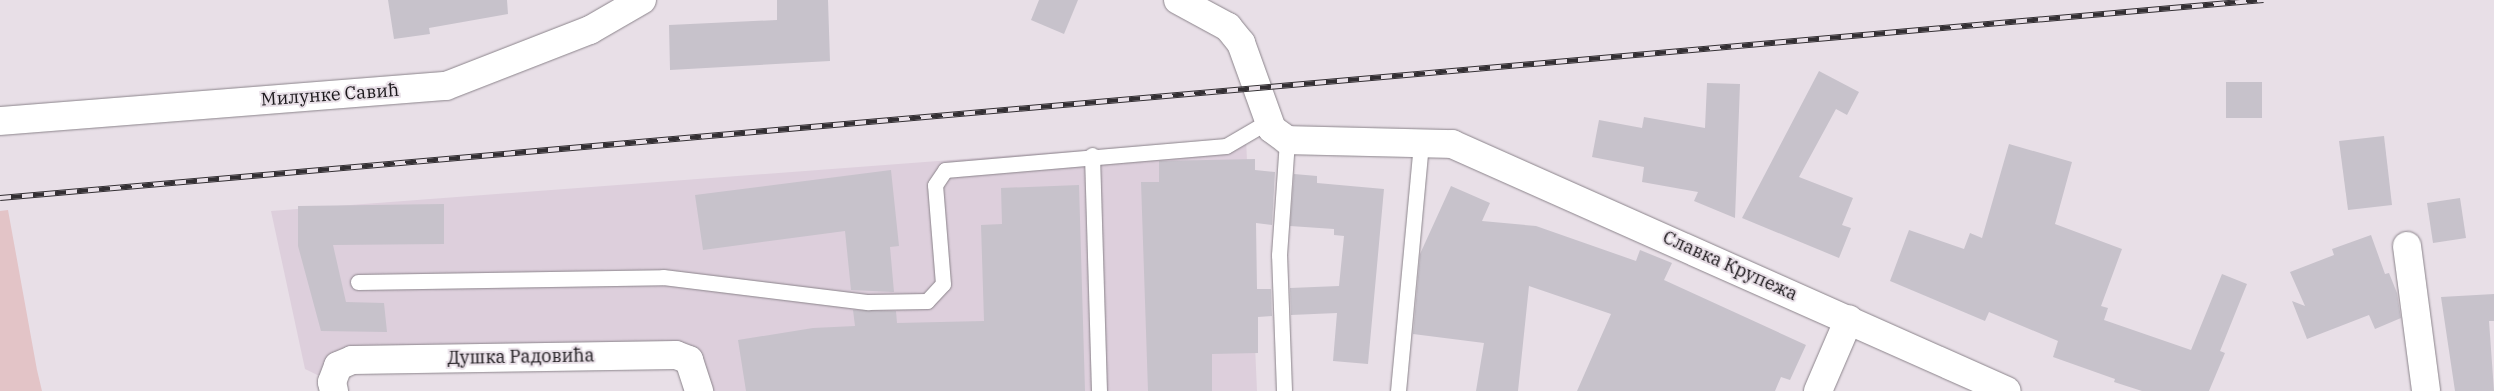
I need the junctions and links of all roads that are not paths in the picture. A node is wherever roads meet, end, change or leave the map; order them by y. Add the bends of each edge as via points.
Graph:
1 (642, 0) edge
2 (1178, 0) edge
3 (0, 121) edge
4 (1278, 130) junction
5 (1421, 143) junction
6 (1092, 155) junction
7 (2407, 246) dead end
8 (358, 282) dead end
9 (1849, 319) junction
10 (333, 386) edge
11 (1284, 390) edge
12 (699, 391) edge
13 (1099, 391) edge
14 (1398, 391) edge
15 (1818, 391) edge
16 (2007, 391) edge
17 (2426, 391) edge

1 - 3 street, Милунке Савић via 590,30 446,86
2 - 4 street via 1228,27 1241,43
4 - 5 street
4 - 6 lane via 1226,146
4 - 11 lane via 1278,255
5 - 9 street, Славка Крупежа via 1452,144
5 - 14 lane
6 - 8 lane via 946,170 935,185 943,284 926,301 868,302 663,277
6 - 13 lane
7 - 17 street
9 - 15 street
9 - 16 street, Славка Крупежа
10 - 12 street, Душка Радовића via 338,366 352,360 676,355 688,360

